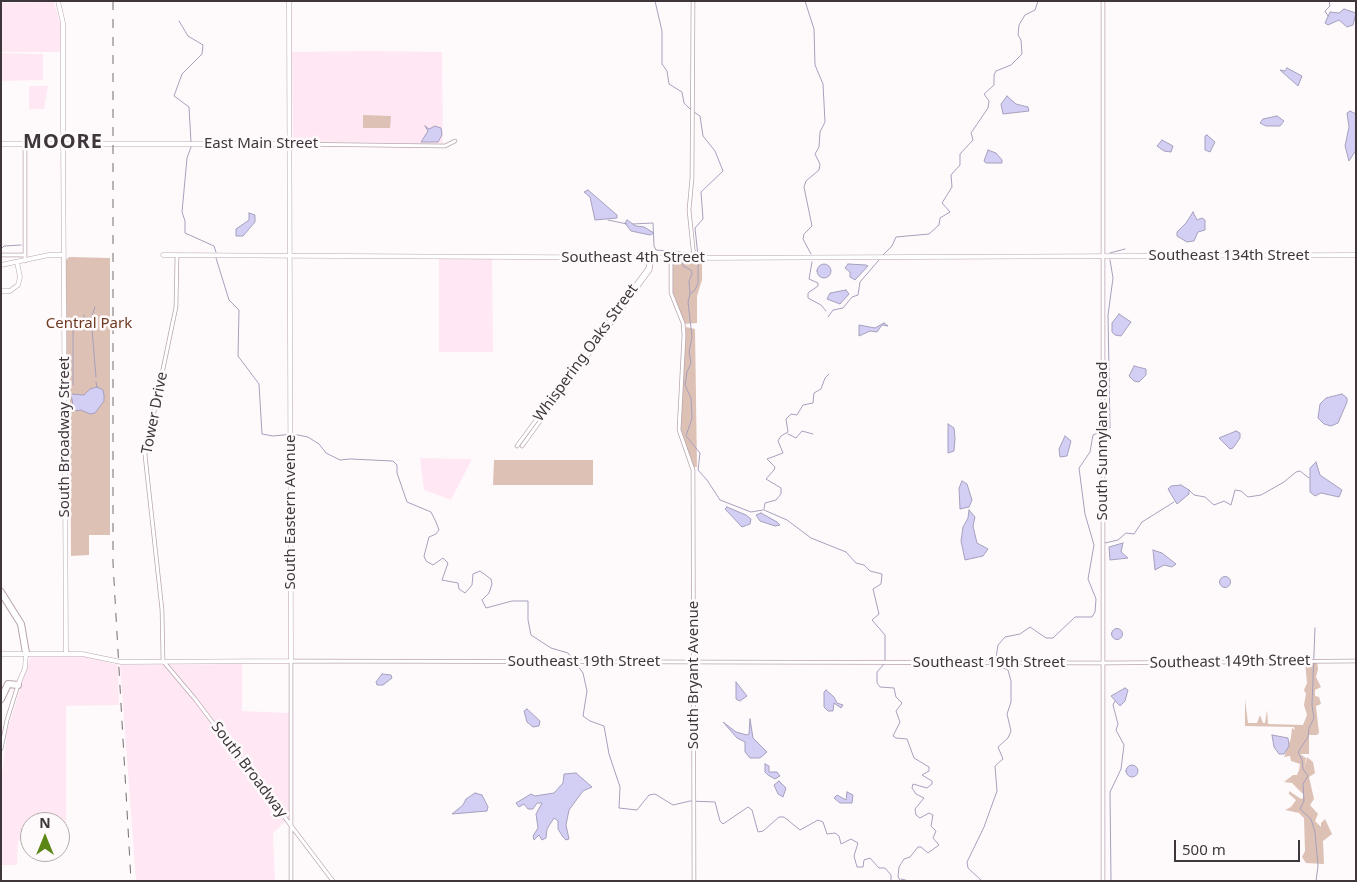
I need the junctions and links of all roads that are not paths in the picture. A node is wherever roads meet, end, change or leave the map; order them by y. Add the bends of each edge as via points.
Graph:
1 (58, 1) edge
2 (289, 1) edge
3 (693, 1) edge
4 (1103, 1) edge
5 (455, 141) dead end
6 (1, 144) edge
7 (25, 144) junction
8 (63, 144) junction
9 (289, 144) junction
10 (1, 255) edge
11 (25, 255) junction
12 (64, 255) junction
13 (163, 255) dead end
14 (177, 255) junction
15 (289, 255) junction
16 (1356, 255) edge
17 (1103, 257) junction
18 (651, 258) junction
19 (671, 258) junction
20 (694, 258) junction
21 (25, 260) junction
22 (17, 262) junction
23 (1, 265) edge
24 (1, 291) edge
25 (518, 446) dead end
26 (522, 446) dead end
27 (1, 592) edge
28 (1, 654) edge
29 (26, 654) junction
30 (66, 654) junction
31 (1356, 660) edge
32 (163, 661) junction
33 (175, 661) junction
34 (291, 661) junction
35 (694, 662) junction
36 (1103, 663) junction
37 (180, 679) junction
38 (18, 685) junction
39 (1, 699) edge
40 (1, 749) edge
41 (292, 826) junction
42 (291, 881) edge
43 (333, 881) edge
44 (694, 881) edge
45 (1104, 881) edge

1 - 8 main road, South Broadway Street via 63,23
2 - 9 main road, South Eastern Avenue
3 - 20 street via 690,212
4 - 17 street, South Sunnylane Road
5 - 9 street, East Main Street via 445,146
6 - 7 main road, East Main Street
7 - 8 main road, East Main Street
7 - 11 street
8 - 9 main road, East Main Street
8 - 12 main road, South Broadway Street
9 - 15 main road, South Eastern Avenue
10 - 11 street
11 - 21 street
12 - 21 main road
12 - 30 main road, South Broadway Street
13 - 14 main road, Southeast 4th Street
14 - 15 main road, Southeast 4th Street
14 - 32 street, Tower Drive via 176,307 145,456 162,610
15 - 18 main road, Southeast 4th Street
15 - 34 main road, South Eastern Avenue
16 - 17 main road, Southeast 134th Street
17 - 20 main road, Southeast 4th Street
17 - 36 street, South Sunnylane Road
18 - 19 main road, Southeast 4th Street
18 - 25 street, Whispering Oaks Street via 648,268
18 - 26 street, Whispering Oaks Street via 650,270
19 - 20 main road, Southeast 4th Street
19 - 35 street, South Bryant Avenue via 671,293 684,334 679,430 693,470
21 - 22 main road
22 - 23 main road
22 - 24 main road via 18,285 10,291
27 - 29 highway via 21,624
28 - 29 main road, Southeast 19th Street
29 - 30 main road, Southeast 19th Street
29 - 38 main road via 25,668
30 - 32 main road, Southeast 19th Street via 85,654 113,662
31 - 36 street, Southeast 149th Street
32 - 33 main road, Southeast 19th Street
32 - 37 street, South Broadway
33 - 34 main road, Southeast 19th Street
33 - 37 street via 171,666
34 - 35 street, Southeast 19th Street
34 - 41 street, South Eastern Avenue
35 - 36 street, Southeast 19th Street
35 - 44 street, South Bryant Avenue
36 - 45 street, South Sunnylane Road
37 - 41 street, South Broadway
38 - 39 highway via 8,684
38 - 40 street
41 - 42 street, South Eastern Avenue
41 - 43 street, South Broadway

